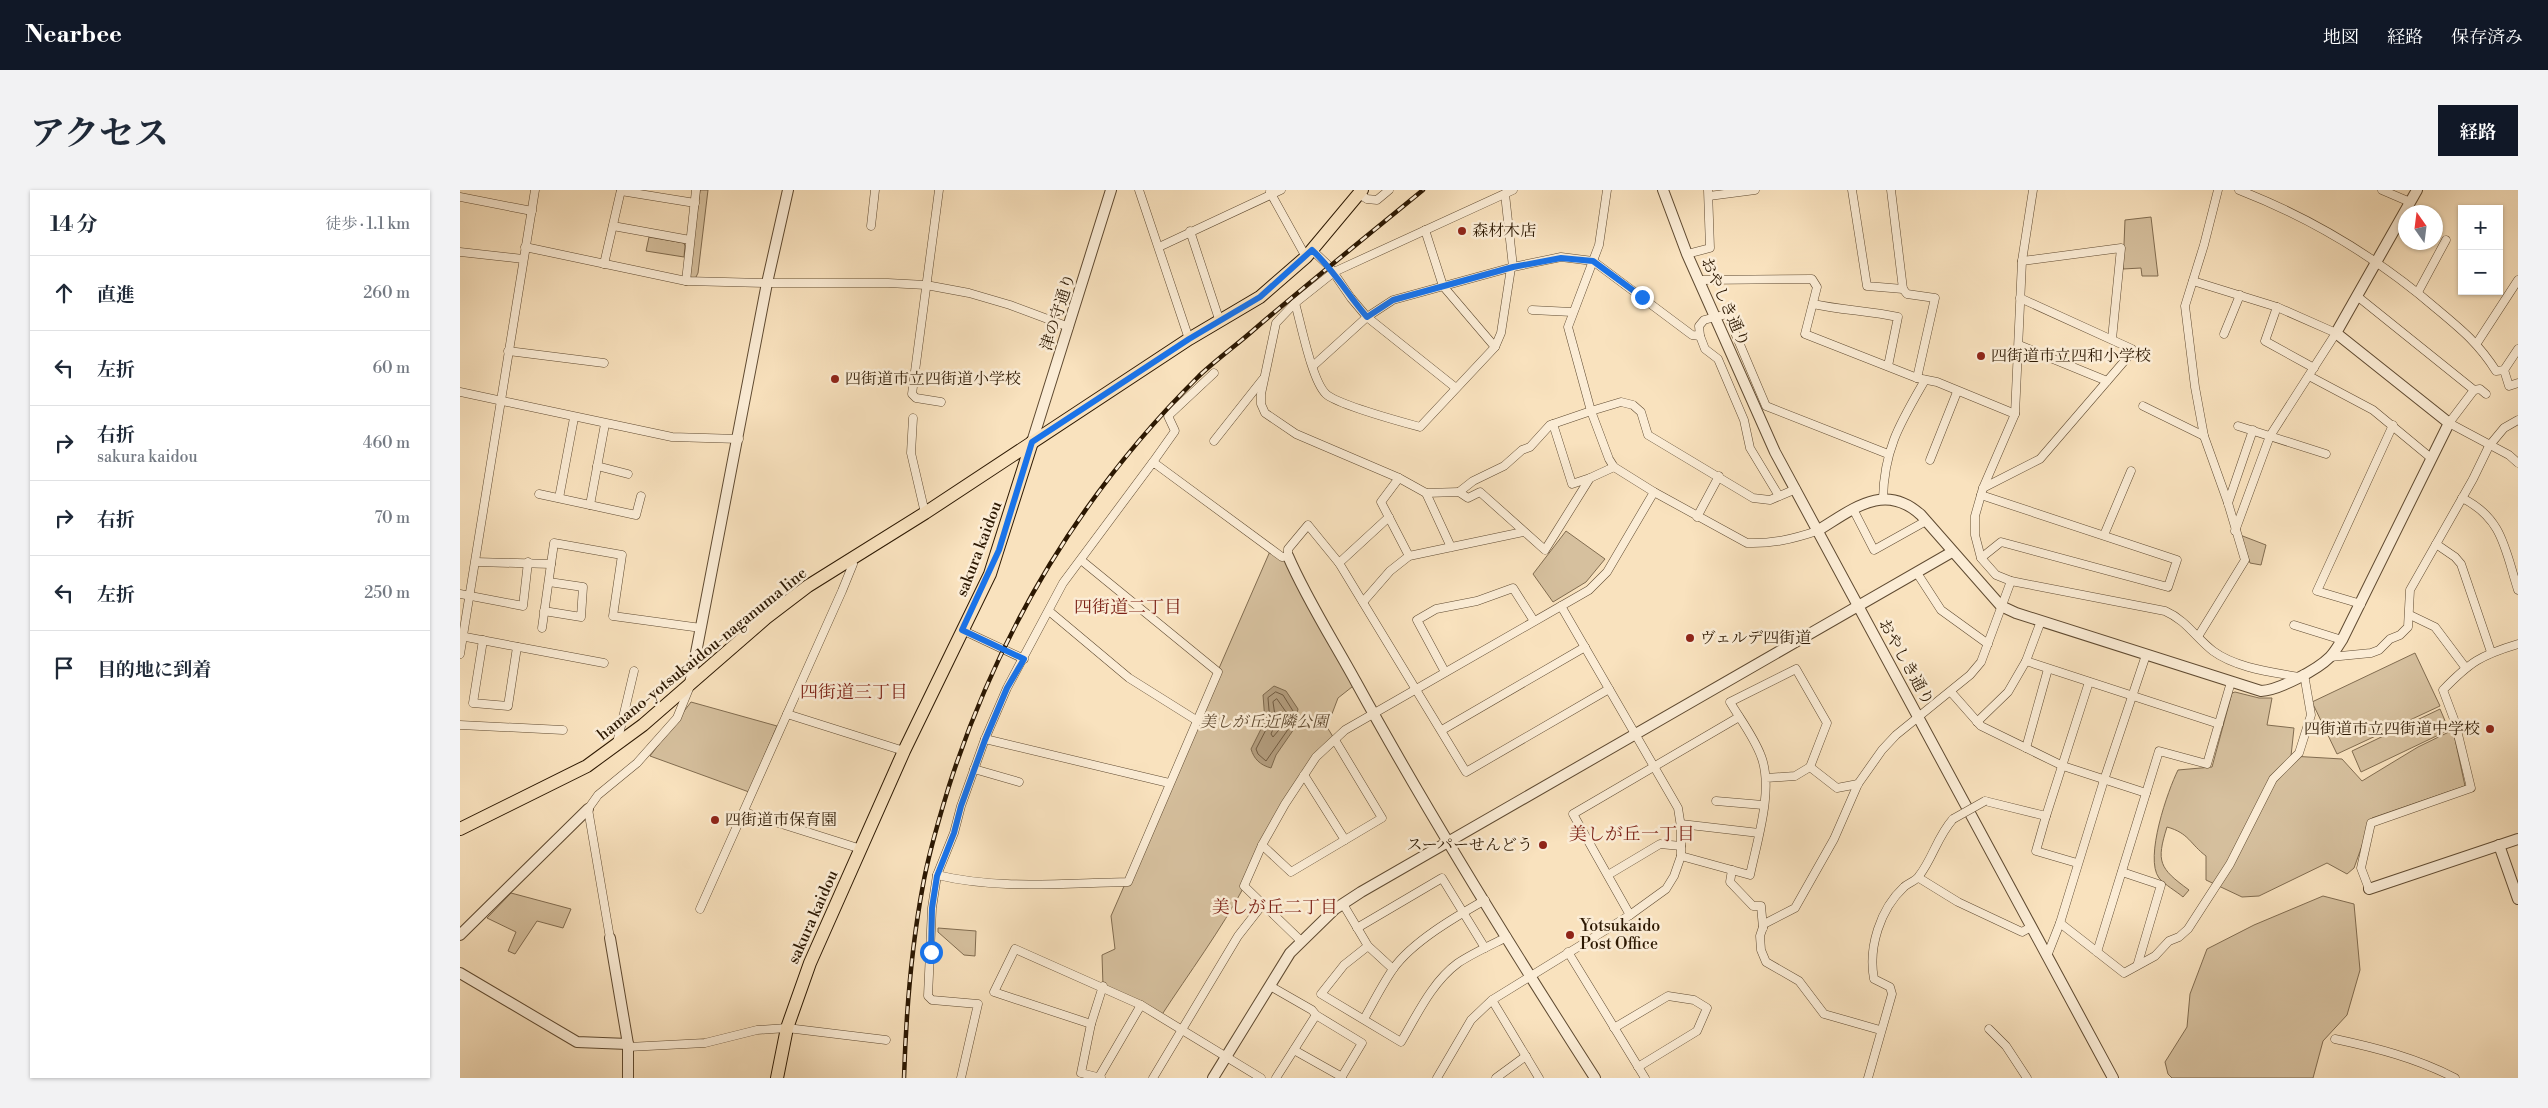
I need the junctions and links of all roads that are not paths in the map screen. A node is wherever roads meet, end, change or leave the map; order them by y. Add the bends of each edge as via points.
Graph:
1 (535, 190) edge
2 (696, 190) edge
3 (788, 190) edge
4 (875, 190) edge
5 (938, 190) edge
6 (1111, 190) edge
7 (1139, 190) edge
8 (1280, 190) edge
9 (1389, 190) edge
10 (1606, 190) edge
11 (1664, 190) edge
12 (1755, 190) edge
13 (1852, 190) edge
14 (1891, 190) edge
15 (2032, 190) edge
16 (2218, 190) edge
17 (2239, 190) edge
18 (2382, 190) edge
19 (2416, 190) edge
20 (621, 191) edge
21 (1270, 192) edge
22 (1361, 192) edge
23 (1509, 192) edge
24 (1708, 193) edge
25 (460, 197) edge
26 (2410, 202) junction
27 (695, 203) junction
28 (532, 211) junction
29 (613, 226) junction
30 (871, 226) dead end
31 (1425, 230) junction
32 (1190, 231) junction
33 (690, 240) junction
34 (2446, 240) dead end
35 (525, 247) junction
36 (1159, 247) junction
37 (460, 252) edge
38 (1309, 253) junction
39 (1687, 254) junction
40 (523, 259) junction
41 (1593, 261) junction
42 (2022, 261) junction
43 (2376, 262) junction
44 (604, 264) junction
45 (1512, 267) junction
46 (1334, 272) junction
47 (1699, 280) junction
48 (2518, 280) edge
49 (686, 281) junction
50 (2193, 281) junction
51 (767, 283) junction
52 (926, 285) junction
53 (1443, 286) junction
54 (1903, 289) junction
55 (2418, 292) junction
56 (2240, 295) junction
57 (2357, 296) junction
58 (2020, 298) junction
59 (1295, 303) junction
60 (1812, 304) junction
61 (2277, 307) junction
62 (1532, 310) dead end
63 (1572, 312) junction
64 (1715, 316) junction
65 (1367, 317) junction
66 (1220, 322) junction
67 (1069, 327) junction
68 (2336, 332) junction
69 (2224, 334) dead end
70 (1700, 336) junction
71 (1189, 339) junction
72 (2112, 339) junction
73 (2477, 343) junction
74 (2019, 344) junction
75 (1495, 347) junction
76 (2518, 349) edge
77 (508, 351) junction
78 (604, 363) dead end
79 (1313, 366) junction
80 (1888, 366) junction
81 (2314, 368) junction
82 (2504, 370) junction
83 (1214, 373) dead end
84 (2309, 376) junction
85 (1264, 378) junction
86 (1916, 378) junction
87 (1925, 380) junction
88 (2107, 381) junction
89 (2518, 383) edge
90 (1456, 388) junction
91 (2474, 390) junction
92 (460, 392) edge
93 (1957, 392) junction
94 (2486, 394) dead end
95 (500, 400) junction
96 (941, 402) dead end
97 (2143, 406) dead end
98 (1591, 411) junction
99 (2015, 414) junction
100 (574, 418) junction
101 (913, 418) dead end
102 (2518, 420) edge
103 (2448, 423) junction
104 (605, 424) junction
105 (1553, 424) junction
106 (2393, 425) junction
107 (2238, 426) dead end
108 (2253, 430) junction
109 (2204, 436) junction
110 (2270, 436) junction
111 (739, 439) junction
112 (1214, 441) dead end
113 (1032, 442) junction
114 (2489, 446) junction
115 (1888, 454) junction
116 (2326, 454) dead end
117 (2431, 458) junction
118 (1930, 460) dead end
119 (1153, 462) junction
120 (2518, 463) edge
121 (597, 466) junction
122 (1614, 467) junction
123 (2131, 470) dead end
124 (628, 474) dead end
125 (1719, 476) junction
126 (1399, 478) junction
127 (1590, 478) junction
128 (1796, 489) junction
129 (1459, 492) junction
130 (1654, 492) junction
131 (1982, 492) junction
132 (1426, 493) junction
133 (539, 494) dead end
134 (641, 496) dead end
135 (1779, 496) junction
136 (558, 498) junction
137 (2462, 498) junction
138 (1883, 499) junction
139 (2228, 503) junction
140 (590, 505) junction
141 (1853, 510) junction
142 (926, 513) junction
143 (1389, 517) junction
144 (1697, 517) junction
145 (1926, 521) junction
146 (1817, 530) junction
147 (2236, 531) junction
148 (1523, 532) junction
149 (2104, 535) junction
150 (2436, 544) junction
151 (1451, 547) junction
152 (1952, 552) junction
153 (1288, 556) junction
154 (1409, 556) junction
155 (1981, 558) junction
156 (851, 560) junction
157 (1081, 560) junction
158 (476, 562) junction
159 (528, 562) junction
160 (1339, 563) junction
161 (551, 564) junction
162 (1917, 573) junction
163 (549, 582) junction
164 (2011, 582) junction
165 (2518, 590) edge
166 (460, 594) edge
167 (471, 596) junction
168 (1363, 602) junction
169 (2361, 604) junction
170 (1561, 606) junction
171 (2001, 606) junction
172 (1859, 607) junction
173 (1049, 610) junction
174 (544, 611) junction
175 (2410, 615) junction
176 (1534, 621) junction
177 (2041, 621) junction
178 (2294, 625) dead end
179 (542, 628) dead end
180 (701, 628) junction
181 (962, 630) junction
182 (2199, 635) junction
183 (461, 636) edge
184 (483, 640) junction
185 (2342, 640) junction
186 (1988, 644) junction
187 (2518, 644) edge
188 (1585, 646) junction
189 (517, 647) junction
190 (2492, 652) junction
191 (460, 654) edge
192 (2146, 655) junction
193 (2330, 657) junction
194 (1024, 659) junction
195 (2026, 661) junction
196 (604, 663) dead end
197 (2465, 667) junction
198 (2048, 668) junction
199 (634, 671) dead end
200 (1445, 672) junction
201 (2302, 675) junction
202 (2089, 682) junction
203 (2231, 682) junction
204 (690, 684) junction
205 (1416, 689) junction
206 (1609, 689) junction
207 (1951, 692) junction
208 (2132, 696) junction
209 (787, 714) junction
210 (1373, 714) junction
211 (1739, 717) junction
212 (1919, 717) junction
213 (1196, 720) junction
214 (1977, 722) junction
215 (460, 724) edge
216 (2219, 724) junction
217 (563, 730) dead end
218 (1442, 730) junction
219 (1637, 735) junction
220 (985, 740) junction
221 (1335, 740) junction
222 (617, 745) junction
223 (2026, 748) junction
224 (904, 751) junction
225 (1655, 766) junction
226 (2062, 766) junction
227 (1810, 767) junction
228 (974, 769) junction
229 (1304, 775) junction
230 (1766, 778) junction
231 (2104, 780) junction
232 (1019, 782) dead end
233 (1169, 783) junction
234 (1858, 784) junction
235 (2146, 793) junction
236 (1716, 801) dead end
237 (1763, 805) junction
238 (588, 809) junction
239 (744, 812) junction
240 (2046, 816) junction
241 (1680, 824) junction
242 (460, 829) edge
243 (1759, 833) junction
244 (2518, 839) edge
245 (1345, 840) junction
246 (1450, 842) junction
247 (1262, 845) junction
248 (2499, 845) junction
249 (1681, 846) junction
250 (860, 848) junction
251 (1681, 856) junction
252 (2077, 863) junction
253 (1732, 870) junction
254 (2122, 872) junction
255 (1608, 875) junction
256 (937, 876) junction
257 (1919, 878) junction
258 (2369, 889) joint
259 (2518, 899) edge
260 (1485, 900) junction
261 (1263, 904) junction
262 (1343, 904) junction
263 (700, 910) dead end
264 (1463, 912) junction
265 (1630, 914) junction
266 (2060, 923) junction
267 (2031, 927) junction
268 (1357, 928) junction
269 (1763, 928) junction
270 (460, 936) edge
271 (1507, 937) junction
272 (610, 938) joint
273 (1301, 941) junction
274 (1368, 946) junction
275 (1485, 948) junction
276 (1568, 952) junction
277 (2097, 952) junction
278 (2047, 956) junction
279 (2138, 963) junction
280 (1393, 969) junction
281 (460, 973) edge
282 (1531, 977) junction
283 (1103, 986) junction
284 (1270, 986) junction
285 (1492, 1000) junction
286 (1141, 1005) junction
287 (1316, 1015) junction
288 (1364, 1020) junction
289 (1091, 1024) junction
290 (787, 1028) junction
291 (1614, 1028) junction
292 (1989, 1029) dead end
293 (1183, 1030) junction
294 (1880, 1030) junction
295 (2335, 1039) dead end
296 (886, 1040) dead end
297 (628, 1045) junction
298 (1294, 1050) junction
299 (1226, 1056) junction
300 (1526, 1056) junction
301 (1638, 1067) junction
302 (1078, 1075) edge
303 (628, 1078) edge
304 (776, 1078) edge
305 (961, 1078) edge
306 (1100, 1078) edge
307 (1153, 1078) edge
308 (1213, 1078) edge
309 (1261, 1078) edge
310 (1276, 1078) edge
311 (1341, 1078) edge
312 (1437, 1078) edge
313 (1496, 1078) edge
314 (1539, 1078) edge
315 (1595, 1078) edge
316 (1645, 1078) edge
317 (1868, 1078) edge
318 (2027, 1078) edge
319 (2113, 1078) edge
320 (2455, 1078) edge

1 - 28 street
2 - 27 street
3 - 51 street
4 - 30 street
5 - 52 street
6 - 67 street, 津の守通り
7 - 36 street
8 - 21 street
9 - 22 street via 1377,200 1367,199
10 - 41 street via 1599,245
11 - 39 street, おやしき通り
12 - 24 street
13 - 54 street via 1867,286
14 - 54 street
15 - 42 street
16 - 50 street
17 - 43 street via 2298,217
18 - 26 street
19 - 26 street
20 - 27 street
20 - 29 street
21 - 32 street
21 - 38 street
22 - 38 main road
23 - 31 street
23 - 45 street
24 - 39 street via 1710,248
25 - 28 street
26 - 43 street
27 - 33 street
28 - 35 street
29 - 33 street
29 - 44 street
31 - 46 street
31 - 53 street
32 - 36 street
32 - 66 street
33 - 49 street
34 - 55 street
35 - 40 street
35 - 44 street
36 - 71 street
37 - 40 street
38 - 46 street
38 - 66 main road via 1260,297
39 - 47 street, おやしき通り
40 - 77 street
41 - 45 street via 1561,258
41 - 63 street
41 - 70 street via 1692,335
42 - 58 street
42 - 72 street via 2121,248
43 - 55 street
43 - 57 street
44 - 49 street
45 - 53 street
45 - 75 street via 1501,333
46 - 59 street
46 - 65 street
47 - 60 street via 1812,279 1817,287
47 - 64 street, おやしき通り
48 - 73 street
49 - 51 street
50 - 56 street
50 - 109 street via 2185,306
51 - 52 street
51 - 111 street
52 - 67 street via 994,300
52 - 96 street via 912,394 916,398
53 - 65 street via 1393,300
53 - 75 street
54 - 86 street via 1907,294 1935,298
55 - 73 street
56 - 61 street
56 - 69 street
57 - 68 street
57 - 91 street
58 - 72 street
58 - 74 street
59 - 79 street
59 - 85 street via 1276,323
60 - 80 street via 1805,334
60 - 80 street via 1898,317
61 - 68 street
61 - 81 street via 2265,340
62 - 63 street
63 - 98 street via 1568,333
64 - 70 street via 1699,326
64 - 115 street via 1727,314 1766,406
64 - 128 street, おやしき通り via 1763,426
65 - 79 street
65 - 90 street
66 - 71 main road
67 - 113 street, 津の守通り
68 - 81 street
68 - 103 street
70 - 135 street via 1705,349 1718,359 1744,420 1750,448
71 - 113 main road
72 - 88 street via 2132,348
73 - 82 street via 2496,370
74 - 88 street
74 - 99 street
75 - 90 street
76 - 82 street
77 - 78 street
77 - 95 street
79 - 90 street via 1318,383 1327,395 1420,427
80 - 86 street
81 - 84 street
82 - 89 street via 2509,386
83 - 119 street via 1168,416 1175,431
84 - 106 street via 2373,410
84 - 110 street
85 - 112 street
85 - 126 street via 1261,404 1266,413 1296,434
86 - 87 street
87 - 93 street
87 - 115 street via 1896,429
88 - 131 street via 2040,459
91 - 94 street via 2480,389
91 - 103 street
92 - 95 street
93 - 99 street
93 - 118 street
95 - 100 street
95 - 158 street
97 - 109 street
98 - 105 street
98 - 122 street
98 - 125 street via 1621,402 1633,405 1640,412 1648,435
99 - 131 street
100 - 104 street
100 - 136 street
101 - 142 street via 911,453
102 - 114 street via 2504,428
103 - 114 street
103 - 117 street
104 - 111 street via 672,437
104 - 121 street
105 - 127 street via 1572,484
105 - 129 street via 1504,466 1473,481
106 - 117 street
106 - 169 street via 2316,591
107 - 108 street
108 - 110 street
108 - 139 street
109 - 139 street
110 - 116 street
110 - 147 street
111 - 180 street
113 - 142 main road, hamano-yotsukaidou-naganuma line
113 - 181 main road, sakura kaidou via 999,550
114 - 120 street
114 - 137 street
115 - 138 street
117 - 169 street
119 - 153 street via 1282,557
119 - 157 street
121 - 124 street
121 - 140 street
122 - 127 street
122 - 130 street
123 - 149 street
125 - 135 street via 1753,498 1770,500
125 - 144 street
126 - 132 street
126 - 143 street via 1381,502
127 - 148 street via 1545,550
128 - 135 street
128 - 146 street, おやしき通り
129 - 132 street
129 - 148 street via 1468,498 1480,492
130 - 144 street
130 - 170 street via 1607,572 1589,590
131 - 149 street
131 - 155 street via 1975,516 1975,535
132 - 151 street
133 - 136 street
134 - 140 street via 636,515
136 - 140 street
137 - 150 street
137 - 165 street via 2478,506 2493,522
138 - 141 street via 1870,501
138 - 145 street via 1899,500 1911,506
139 - 147 street
141 - 145 street via 1874,550
141 - 146 street
142 - 156 main road, hamano-yotsukaidou-naganuma line
143 - 154 street
143 - 160 street
144 - 146 street via 1747,544 1791,540
145 - 152 street
146 - 172 street, おやしき通り
147 - 182 street via 2245,560
148 - 151 street
149 - 155 street via 2177,560 2168,587 2001,542
150 - 175 street via 2410,590
150 - 190 street via 2455,556 2460,564
151 - 154 street
152 - 162 street
152 - 171 street
153 - 160 street via 1288,549 1308,525
153 - 210 street via 1298,580
154 - 168 street via 1390,571
155 - 164 street via 1996,575
156 - 204 main road, hamano-yotsukaidou-naganuma line via 789,600
156 - 209 street via 853,564 842,591
157 - 173 street
157 - 213 street via 1218,672
158 - 159 street
158 - 167 street
159 - 161 street
159 - 167 street via 523,606
160 - 168 street
161 - 163 street
161 - 180 street via 554,543 622,555 613,616
162 - 172 street
162 - 186 street via 1941,610
163 - 174 street
163 - 174 street via 583,587 581,617
164 - 171 street
164 - 182 street via 2165,611
166 - 167 street
167 - 183 street
168 - 205 street
169 - 185 street
170 - 176 street
170 - 188 street
171 - 177 street
171 - 186 street
172 - 212 street, おやしき通り
172 - 219 street
173 - 194 street
173 - 213 street via 1129,678
174 - 179 street
175 - 193 street via 2408,627 2379,650
175 - 197 street via 2435,627
176 - 200 street
176 - 200 street via 1513,588 1436,609 1417,620
177 - 192 street
177 - 195 street
178 - 185 street
180 - 204 street
181 - 194 street
181 - 224 main road, sakura kaidou
182 - 201 street via 2213,651 2241,664
183 - 184 street
183 - 191 street
184 - 189 street
184 - 189 street via 473,704 508,706
185 - 193 street
186 - 207 street via 1981,662
187 - 190 street
188 - 206 street
188 - 218 street
189 - 196 street
190 - 197 street
192 - 203 street
192 - 208 street
193 - 201 street
194 - 220 street via 1007,688
195 - 198 street
195 - 214 street via 2008,692
197 - 258 street via 2443,690 2455,722 2471,788 2371,823 2361,868
198 - 202 street
198 - 223 street
199 - 222 street
200 - 205 street
201 - 203 street via 2266,691
201 - 279 street via 2311,715 2300,753 2273,779 2230,864 2188,929 2169,941 2155,956
202 - 208 street
202 - 226 street
203 - 216 street
204 - 222 main road, hamano-yotsukaidou-naganuma line
204 - 238 street via 677,718 637,763 598,795
205 - 210 street
205 - 218 street
206 - 218 street via 1466,772
206 - 219 street
207 - 212 street
207 - 214 street
208 - 216 street
208 - 231 street
209 - 224 street
209 - 239 street
210 - 221 street via 1351,725
210 - 246 street
211 - 225 street
211 - 227 street via 1730,702 1796,669 1827,723
211 - 230 street via 1761,756
212 - 234 street via 1882,750
212 - 267 street, おやしき通り
213 - 233 street
214 - 223 street
215 - 217 street
216 - 235 street via 2207,764 2159,751
219 - 225 street
219 - 246 street
220 - 228 street
220 - 233 street
221 - 229 street via 1316,757
221 - 245 street via 1382,818
222 - 242 main road, hamano-yotsukaidou-naganuma line via 553,785
223 - 226 street
224 - 250 main road, sakura kaidou
225 - 241 street via 1678,808
225 - 255 street via 1573,814
226 - 231 street
226 - 240 street
227 - 230 street via 1795,776
227 - 234 street via 1837,788
228 - 232 street
228 - 256 street
229 - 245 street
229 - 247 street
230 - 237 street
231 - 235 street
231 - 252 street
233 - 256 street via 1128,882 1001,885
234 - 269 street via 1834,839 1795,908 1764,924
235 - 254 street
236 - 237 street
237 - 243 street
238 - 270 street
238 - 272 street
239 - 250 street
239 - 263 street
240 - 252 street via 2036,851
240 - 257 street, bridge via 1985,801 1952,819 1940,833
241 - 243 street
241 - 249 street
243 - 253 street via 1750,875
244 - 248 street
245 - 247 street via 1291,872
246 - 260 street
246 - 262 street
247 - 261 street via 1244,886
248 - 258 street
248 - 259 street
249 - 251 street
249 - 255 street via 1660,844
250 - 290 main road, sakura kaidou via 810,963
251 - 253 street
251 - 265 street via 1666,889
252 - 266 street
253 - 269 street via 1730,882 1753,906 1761,906
254 - 277 street
254 - 279 street via 2160,885
255 - 265 street
256 - 305 street via 932,908 928,996 932,1000 978,1004
257 - 267 street via 1958,902 2022,932
257 - 294 street via 1904,887 1884,910 1877,933 1871,966 1874,980 1890,987 1892,994
260 - 264 street
260 - 271 street
261 - 273 street
261 - 293 street via 1238,936
262 - 268 street
262 - 273 street
264 - 268 street via 1442,878
264 - 275 street
264 - 280 street via 1411,949
265 - 276 street
266 - 277 street
266 - 278 street
267 - 278 street, おやしき通り
268 - 274 street
269 - 294 street via 1760,944 1766,962 1798,981 1824,1014
271 - 275 street
271 - 282 street
272 - 297 street
273 - 284 street
274 - 280 street
274 - 288 street via 1344,965 1321,994
275 - 288 street via 1458,964 1435,986 1401,1042
276 - 282 street
276 - 291 street
277 - 279 street via 2124,973
278 - 319 street, おやしき通り
280 - 288 street
281 - 297 street via 577,1042
282 - 285 street
282 - 315 street
283 - 286 street
283 - 289 street
283 - 289 street via 1015,948 994,992
284 - 287 street
284 - 299 street
285 - 300 street
285 - 312 street via 1471,1020
286 - 293 street
286 - 306 street
287 - 298 street
287 - 311 street via 1362,1043
289 - 302 street
290 - 296 street
290 - 297 street via 757,1030 705,1043
290 - 304 main road, sakura kaidou
291 - 301 street
291 - 301 street via 1668,996 1694,1000 1707,1008 1697,1032
292 - 318 street via 2006,1046
293 - 299 street
293 - 307 street
294 - 317 street
295 - 320 street via 2395,1052
297 - 303 street
298 - 310 street
298 - 311 street
299 - 308 street
299 - 309 street
300 - 313 street
300 - 314 street
301 - 316 street
302 - 306 street

